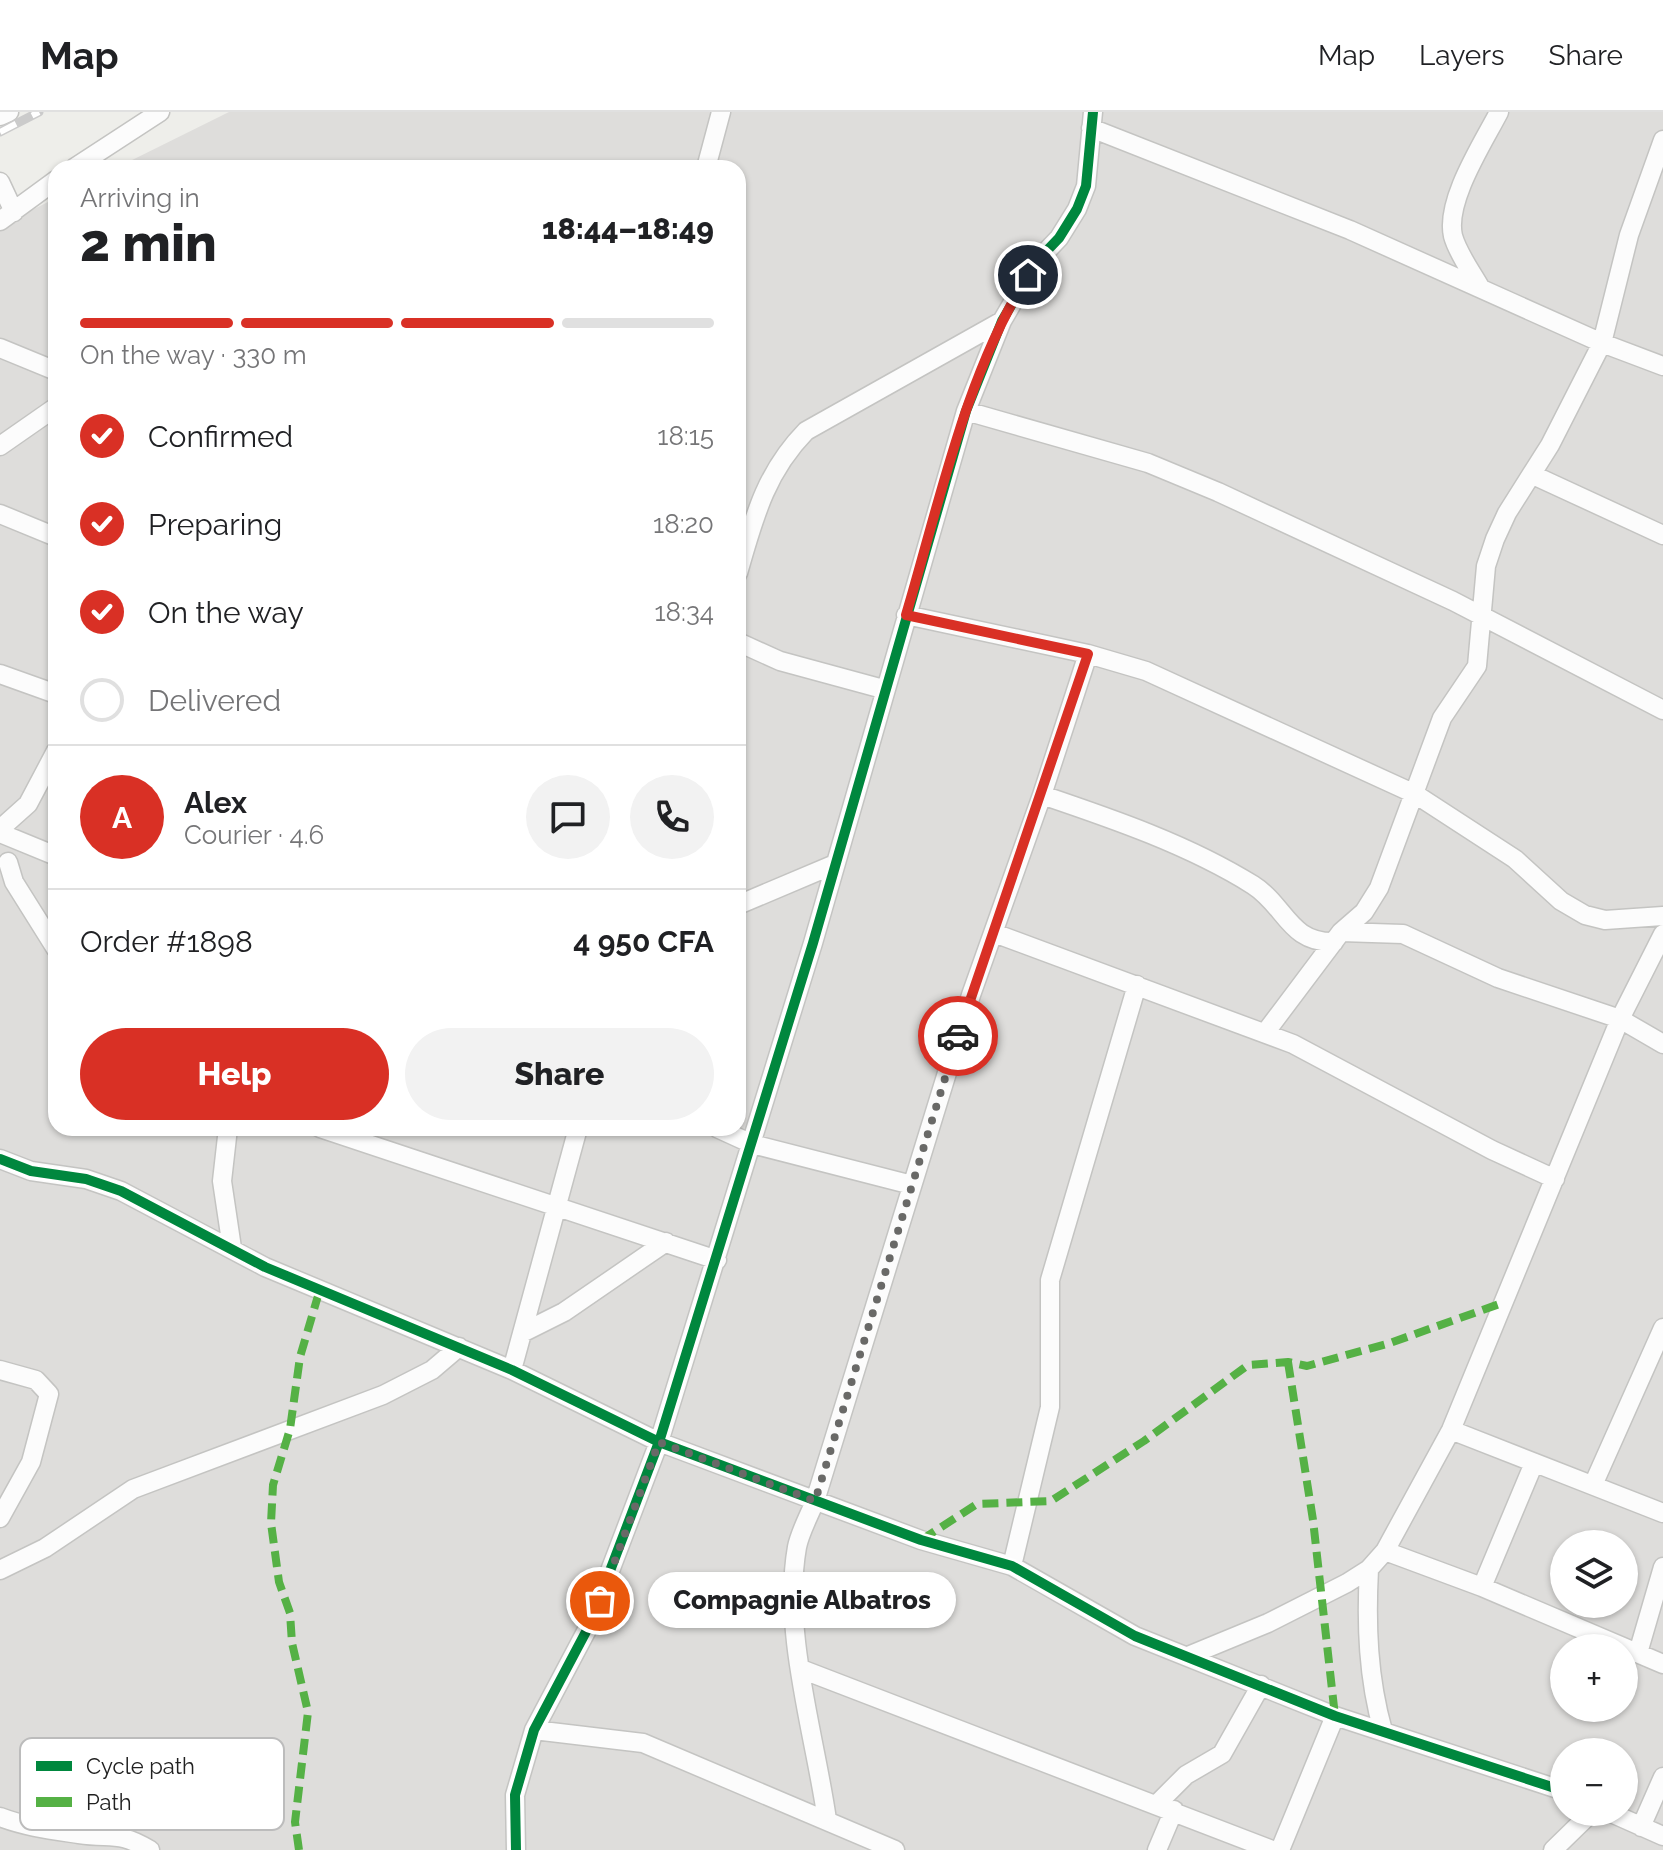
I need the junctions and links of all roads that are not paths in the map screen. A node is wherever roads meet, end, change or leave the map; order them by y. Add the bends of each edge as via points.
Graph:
1 (9, 112) edge
2 (160, 112) edge
3 (721, 112) edge
4 (1499, 112) edge
5 (0, 116) edge
6 (1092, 120) edge
7 (1663, 140) edge
8 (86, 160) edge
9 (708, 160) edge
10 (0, 182) edge
11 (48, 186) edge
12 (7, 216) edge
13 (1480, 287) junction
14 (1002, 321) junction
15 (1602, 343) junction
16 (0, 348) edge
17 (1663, 366) edge
18 (48, 368) edge
19 (966, 411) junction
20 (48, 413) edge
21 (0, 446) edge
22 (1533, 475) junction
23 (0, 514) edge
24 (48, 534) edge
25 (1663, 535) edge
26 (746, 544) edge
27 (906, 615) junction
28 (1481, 617) junction
29 (746, 646) edge
30 (1088, 654) junction
31 (0, 674) edge
32 (883, 689) junction
33 (48, 691) edge
34 (1663, 710) edge
35 (48, 766) edge
36 (1415, 794) junction
37 (1042, 795) junction
38 (0, 831) edge
39 (48, 852) edge
40 (48, 855) edge
41 (4, 863) edge
42 (835, 864) junction
43 (746, 902) edge
44 (1663, 916) edge
45 (994, 933) junction
46 (1663, 934) edge
47 (48, 936) edge
48 (1338, 937) junction
49 (1137, 985) junction
50 (1620, 1019) junction
51 (1265, 1033) junction
52 (1663, 1044) edge
53 (227, 1136) edge
54 (344, 1136) edge
55 (576, 1136) edge
56 (734, 1136) edge
57 (752, 1144) junction
58 (0, 1159) edge
59 (1555, 1179) junction
60 (912, 1185) junction
61 (556, 1207) junction
62 (666, 1242) junction
63 (232, 1248) junction
64 (717, 1260) junction
65 (1663, 1328) edge
66 (522, 1333) junction
67 (459, 1347) junction
68 (0, 1370) edge
69 (512, 1370) junction
70 (1451, 1430) junction
71 (659, 1442) junction
72 (1534, 1463) junction
73 (1593, 1485) junction
74 (815, 1501) junction
75 (1663, 1513) edge
76 (0, 1518) edge
77 (1385, 1551) junction
78 (1012, 1566) junction
79 (1663, 1567) edge
80 (1369, 1569) junction
81 (0, 1570) edge
82 (1482, 1587) junction
83 (1593, 1634) edge
84 (1638, 1653) joint
85 (1188, 1656) junction
86 (1663, 1664) edge
87 (801, 1669) junction
88 (1261, 1685) junction
89 (1335, 1716) junction
90 (534, 1730) junction
91 (1383, 1731) junction
92 (1663, 1777) edge
93 (1550, 1786) edge
94 (1166, 1807) junction
95 (0, 1817) edge
96 (827, 1820) junction
97 (20, 1823) edge
98 (1578, 1826) edge
99 (1638, 1826) edge
100 (1641, 1827) junction
101 (51, 1830) edge
102 (1663, 1836) edge
103 (150, 1850) edge
104 (516, 1850) edge
105 (895, 1850) edge
106 (1157, 1850) edge
107 (1272, 1850) edge
108 (1280, 1850) edge
109 (1553, 1850) edge

1 - 5 street
2 - 8 street
3 - 9 street
4 - 13 street via 1457,198 1453,221 1459,251
6 - 13 street
6 - 14 street via 1086,186 1077,209 1037,261
7 - 15 street via 1629,235
10 - 12 street
11 - 12 street
13 - 15 street
14 - 19 street
14 - 26 street via 806,431 782,455
15 - 17 street
15 - 22 street
16 - 18 street
19 - 27 street
19 - 28 street via 1148,463
20 - 21 street
22 - 25 street
22 - 28 street via 1495,539 1486,566
23 - 24 street
27 - 30 street
27 - 32 street
28 - 34 street
28 - 36 street via 1477,666 1442,718
29 - 32 street via 780,661
30 - 36 street via 1146,671
30 - 37 street
31 - 33 street
32 - 42 street
35 - 38 street via 28,804
36 - 44 street via 1515,859 1561,901 1585,915 1605,920
36 - 48 street via 1379,888
37 - 45 street
37 - 48 street via 1230,873 1266,894 1305,938 1317,943
38 - 39 street
40 - 41 street
41 - 47 street
42 - 43 street
42 - 57 street
45 - 49 street
45 - 60 street
46 - 50 street
48 - 50 street via 1403,934 1498,978
48 - 51 street
49 - 51 street
49 - 78 street via 1050,1280 1050,1407
50 - 52 street
50 - 59 street
51 - 59 street
53 - 63 street via 222,1181
54 - 61 street
55 - 61 street
56 - 57 street
57 - 60 street
57 - 64 street
58 - 63 street via 121,1191
59 - 70 street
60 - 74 street
61 - 62 street
61 - 66 street
62 - 64 street
62 - 66 street via 564,1312
63 - 67 street via 265,1267
64 - 71 street
65 - 73 street
66 - 69 street
67 - 69 street
67 - 81 street via 432,1370 383,1395 133,1489 45,1548
68 - 76 street via 36,1380 49,1394 31,1462
69 - 71 street
70 - 72 street
70 - 77 street
71 - 74 street
71 - 90 street via 589,1626
72 - 73 street
72 - 82 street
73 - 75 street
74 - 78 street
74 - 87 street via 797,1545 794,1576
77 - 80 street
77 - 82 street
78 - 85 street via 1135,1636
79 - 84 street
80 - 85 street via 1268,1623
80 - 91 street via 1366,1624 1373,1698
82 - 83 street
84 - 86 street
85 - 88 street
87 - 94 street
87 - 96 street
88 - 89 street
88 - 94 street via 1222,1754 1186,1775
89 - 91 street
89 - 108 street
90 - 96 street via 643,1743
90 - 104 street via 515,1795
91 - 93 street
92 - 100 street
94 - 106 street
94 - 107 street
95 - 97 street
96 - 105 street
98 - 109 street
99 - 100 street
100 - 102 street
101 - 103 street via 117,1834

